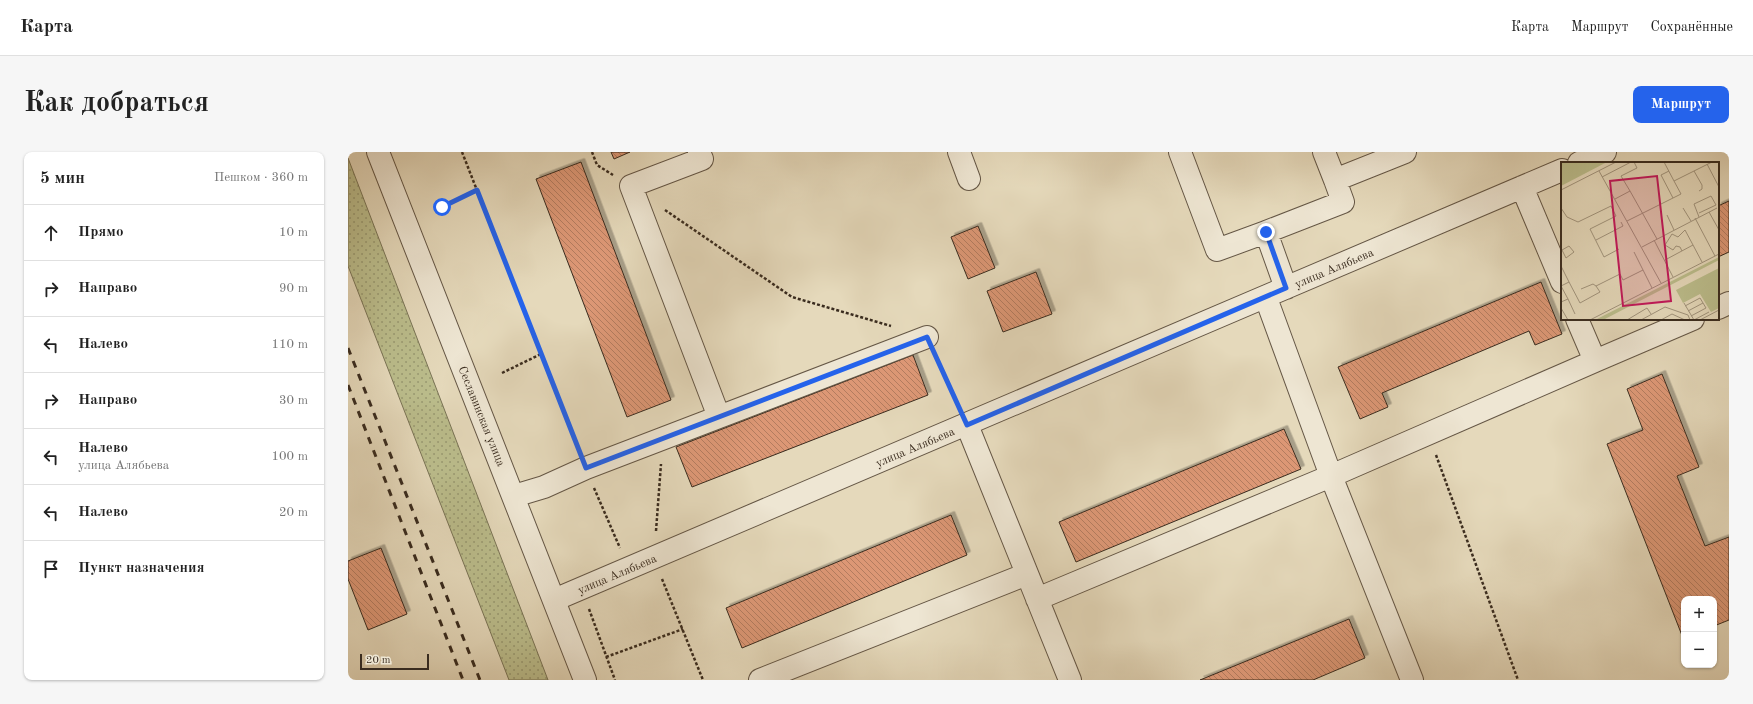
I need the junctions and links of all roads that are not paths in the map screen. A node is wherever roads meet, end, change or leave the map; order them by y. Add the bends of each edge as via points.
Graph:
1 (378, 152) edge
2 (699, 152) edge
3 (959, 152) edge
4 (1180, 152) edge
5 (1324, 152) edge
6 (1405, 152) edge
7 (1605, 152) edge
8 (1581, 162) edge
9 (1561, 170) edge
10 (969, 179) dead end
11 (1335, 180) junction
12 (1522, 187) junction
13 (1266, 232) junction
14 (1561, 280) edge
15 (1286, 288) junction
16 (1266, 298) junction
17 (1729, 303) edge
18 (1719, 308) edge
19 (1577, 320) edge
20 (1691, 320) edge
21 (927, 337) road end
22 (1595, 361) junction
23 (719, 417) junction
24 (967, 425) junction
25 (1331, 476) junction
26 (514, 496) junction
27 (1027, 574) junction
28 (1037, 599) junction
29 (554, 600) junction
30 (804, 673) edge
31 (585, 680) edge
32 (760, 680) edge
33 (1070, 680) edge
34 (1412, 680) edge

1 - 26 street, Сеславинская улица
2 - 23 street via 702,159 631,186
3 - 10 street
4 - 13 street via 1217,250
5 - 11 street
6 - 11 street
7 - 8 street
9 - 12 street, улица Алябьева
11 - 13 street via 1343,202
12 - 14 street
12 - 15 street, улица Алябьева
13 - 15 street
15 - 16 street, улица Алябьева
16 - 24 street, улица Алябьева
16 - 25 street
17 - 18 street
19 - 22 street
20 - 22 street
21 - 23 street
22 - 25 street
23 - 26 street via 586,468 544,487
24 - 27 street
24 - 29 street, улица Алябьева
25 - 28 street
25 - 34 street
26 - 29 street, Сеславинская улица
27 - 28 street
27 - 30 street
28 - 33 street
29 - 31 street, Сеславинская улица
30 - 32 street

